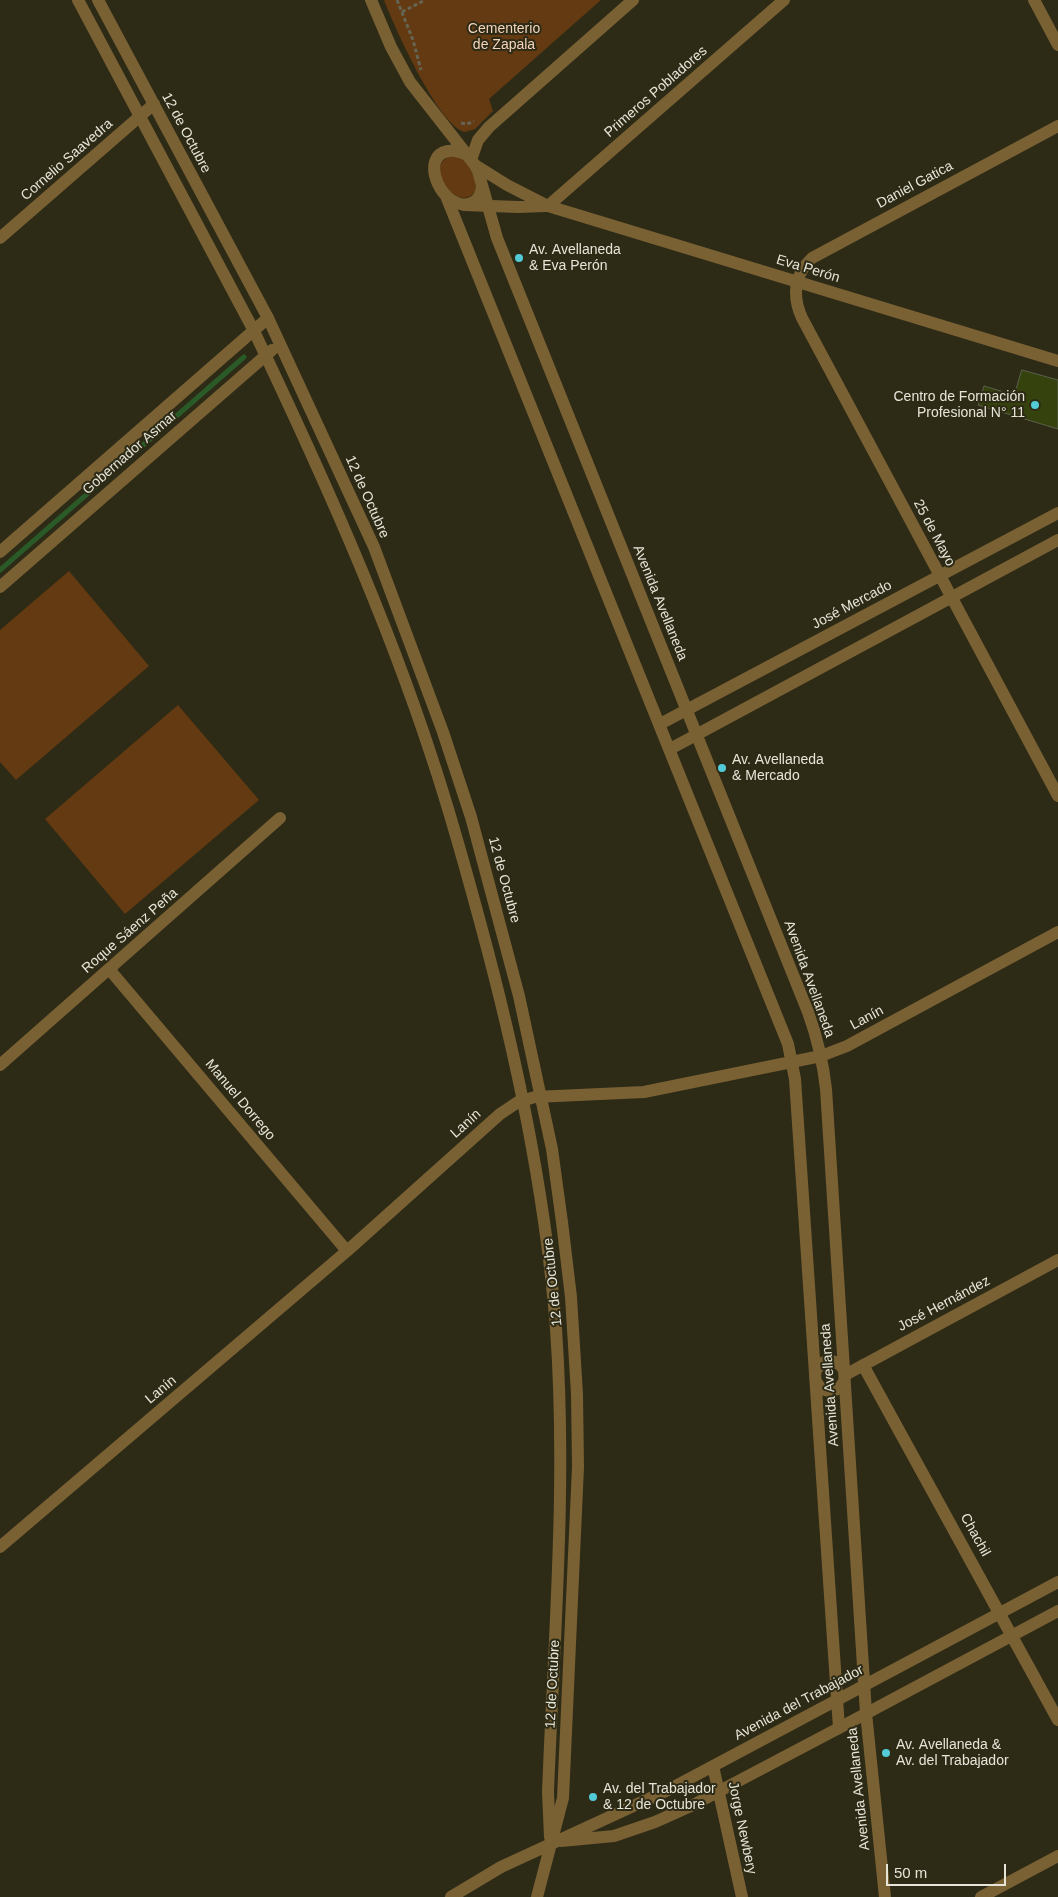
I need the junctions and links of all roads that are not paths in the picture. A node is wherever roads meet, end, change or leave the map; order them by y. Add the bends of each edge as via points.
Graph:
1 (78, 0) edge
2 (98, 0) edge
3 (371, 0) edge
4 (633, 0) edge
5 (784, 0) edge
6 (1034, 0) edge
7 (1058, 46) edge
8 (154, 104) junction
9 (140, 117) junction
10 (1058, 126) edge
11 (471, 160) junction
12 (482, 184) junction
13 (446, 196) junction
14 (463, 205) junction
15 (487, 206) junction
16 (548, 206) junction
17 (0, 238) edge
18 (797, 281) junction
19 (268, 318) junction
20 (254, 331) junction
21 (280, 343) junction
22 (265, 356) junction
23 (1058, 361) edge
24 (1058, 513) edge
25 (1058, 540) edge
26 (0, 552) edge
27 (940, 576) junction
28 (0, 586) edge
29 (952, 598) junction
30 (687, 710) junction
31 (660, 724) junction
32 (697, 735) junction
33 (670, 749) junction
34 (1058, 796) edge
35 (280, 818) dead end
36 (1058, 932) edge
37 (109, 969) junction
38 (821, 1056) junction
39 (792, 1062) junction
40 (0, 1066) edge
41 (541, 1097) junction
42 (523, 1100) junction
43 (347, 1251) junction
44 (1058, 1260) edge
45 (863, 1364) junction
46 (845, 1375) junction
47 (815, 1378) junction
48 (0, 1547) edge
49 (1058, 1582) edge
50 (1058, 1611) edge
51 (1000, 1613) junction
52 (1013, 1635) junction
53 (864, 1686) junction
54 (837, 1700) junction
55 (866, 1713) junction
56 (1058, 1720) edge
57 (839, 1728) junction
58 (713, 1766) junction
59 (719, 1791) junction
60 (551, 1842) junction
61 (1058, 1856) edge
62 (451, 1897) edge
63 (537, 1897) edge
64 (742, 1897) edge
65 (885, 1897) edge
66 (981, 1897) edge

1 - 9 street, 12 de Octubre
2 - 8 street, 12 de Octubre
3 - 11 street, Avenida Avellaneda via 410,82
4 - 11 street via 489,127 478,140
5 - 16 street, Primeros Pobladores
6 - 7 street
8 - 9 street, Cornelio Saavedra
8 - 19 street, 12 de Octubre
9 - 17 street, Cornelio Saavedra
9 - 20 street, 12 de Octubre
10 - 18 street, Daniel Gatica via 819,254 805,264
11 - 12 street, Avenida Avellaneda
11 - 13 street, Avenida Avellaneda via 456,151 440,155 436,160 436,178
11 - 16 street, Eva Perón via 507,186
12 - 14 street via 479,196
12 - 15 street, Avenida Avellaneda
13 - 14 street
13 - 31 street, Avenida Avellaneda
14 - 15 street, Eva Perón
15 - 16 street, Eva Perón
15 - 30 street, Avenida Avellaneda
16 - 18 street, Eva Perón
18 - 23 street, Eva Perón
18 - 27 street, 25 de Mayo via 796,302 802,318
19 - 20 street, Gobernador Asmar
19 - 21 street, 12 de Octubre
20 - 22 street, 12 de Octubre
20 - 26 street, Gobernador Asmar
21 - 22 street, Gobernador Asmar
21 - 41 street, 12 de Octubre via 374,547 441,724 477,838 519,996
22 - 28 street, Gobernador Asmar
22 - 42 street, 12 de Octubre via 360,564 424,735 458,841
24 - 27 street, José Mercado
25 - 29 street
27 - 29 street, 25 de Mayo
27 - 30 street, José Mercado
29 - 32 street
29 - 34 street, 25 de Mayo
30 - 31 street, José Mercado
30 - 32 street, Avenida Avellaneda
31 - 33 street, Avenida Avellaneda
32 - 33 street
32 - 38 street, Avenida Avellaneda via 808,1012
33 - 39 street, Avenida Avellaneda via 781,1026
35 - 37 street, Roque Sáenz Peña
36 - 38 street, Lanín via 847,1046
37 - 40 street, Roque Sáenz Peña
37 - 43 street, Manuel Dorrego
38 - 39 street, Lanín
38 - 46 street, Avenida Avellaneda
39 - 41 street, Lanín via 635,1093
39 - 47 street, Avenida Avellaneda
41 - 42 street, Lanín
41 - 60 street, 12 de Octubre via 557,1181 568,1272 578,1451 563,1798
42 - 43 street, Lanín via 500,1114
42 - 60 street, 12 de Octubre via 548,1250 560,1422 561,1496 548,1792
43 - 48 street, Lanín
44 - 45 street, José Hernández
45 - 46 street, José Hernández
45 - 51 street, Chachil
46 - 47 street, José Hernández via 840,1387 831,1391 819,1386
46 - 47 street via 840,1365 831,1361 821,1364
46 - 53 street, Avenida Avellaneda
47 - 54 street, Avenida Avellaneda
49 - 51 street, Avenida del Trabajador
50 - 52 street, Avenida del Trabajador
51 - 52 street, Chachil
51 - 53 street, Avenida del Trabajador
52 - 55 street, Avenida del Trabajador
52 - 56 street, Chachil
53 - 54 street, Avenida del Trabajador
53 - 55 street, Avenida Avellaneda
54 - 57 street, Avenida Avellaneda
54 - 58 street, Avenida del Trabajador
55 - 57 street, Avenida del Trabajador
55 - 65 street, Avenida Avellaneda
57 - 59 street, Avenida del Trabajador
58 - 59 street, Jorge Newbery
58 - 60 street, Avenida del Trabajador via 652,1798
59 - 60 street, Avenida del Trabajador via 628,1832
59 - 64 street, Jorge Newbery
60 - 62 street, Avenida del Trabajador via 485,1875
60 - 63 street, 12 de Octubre
61 - 66 street

